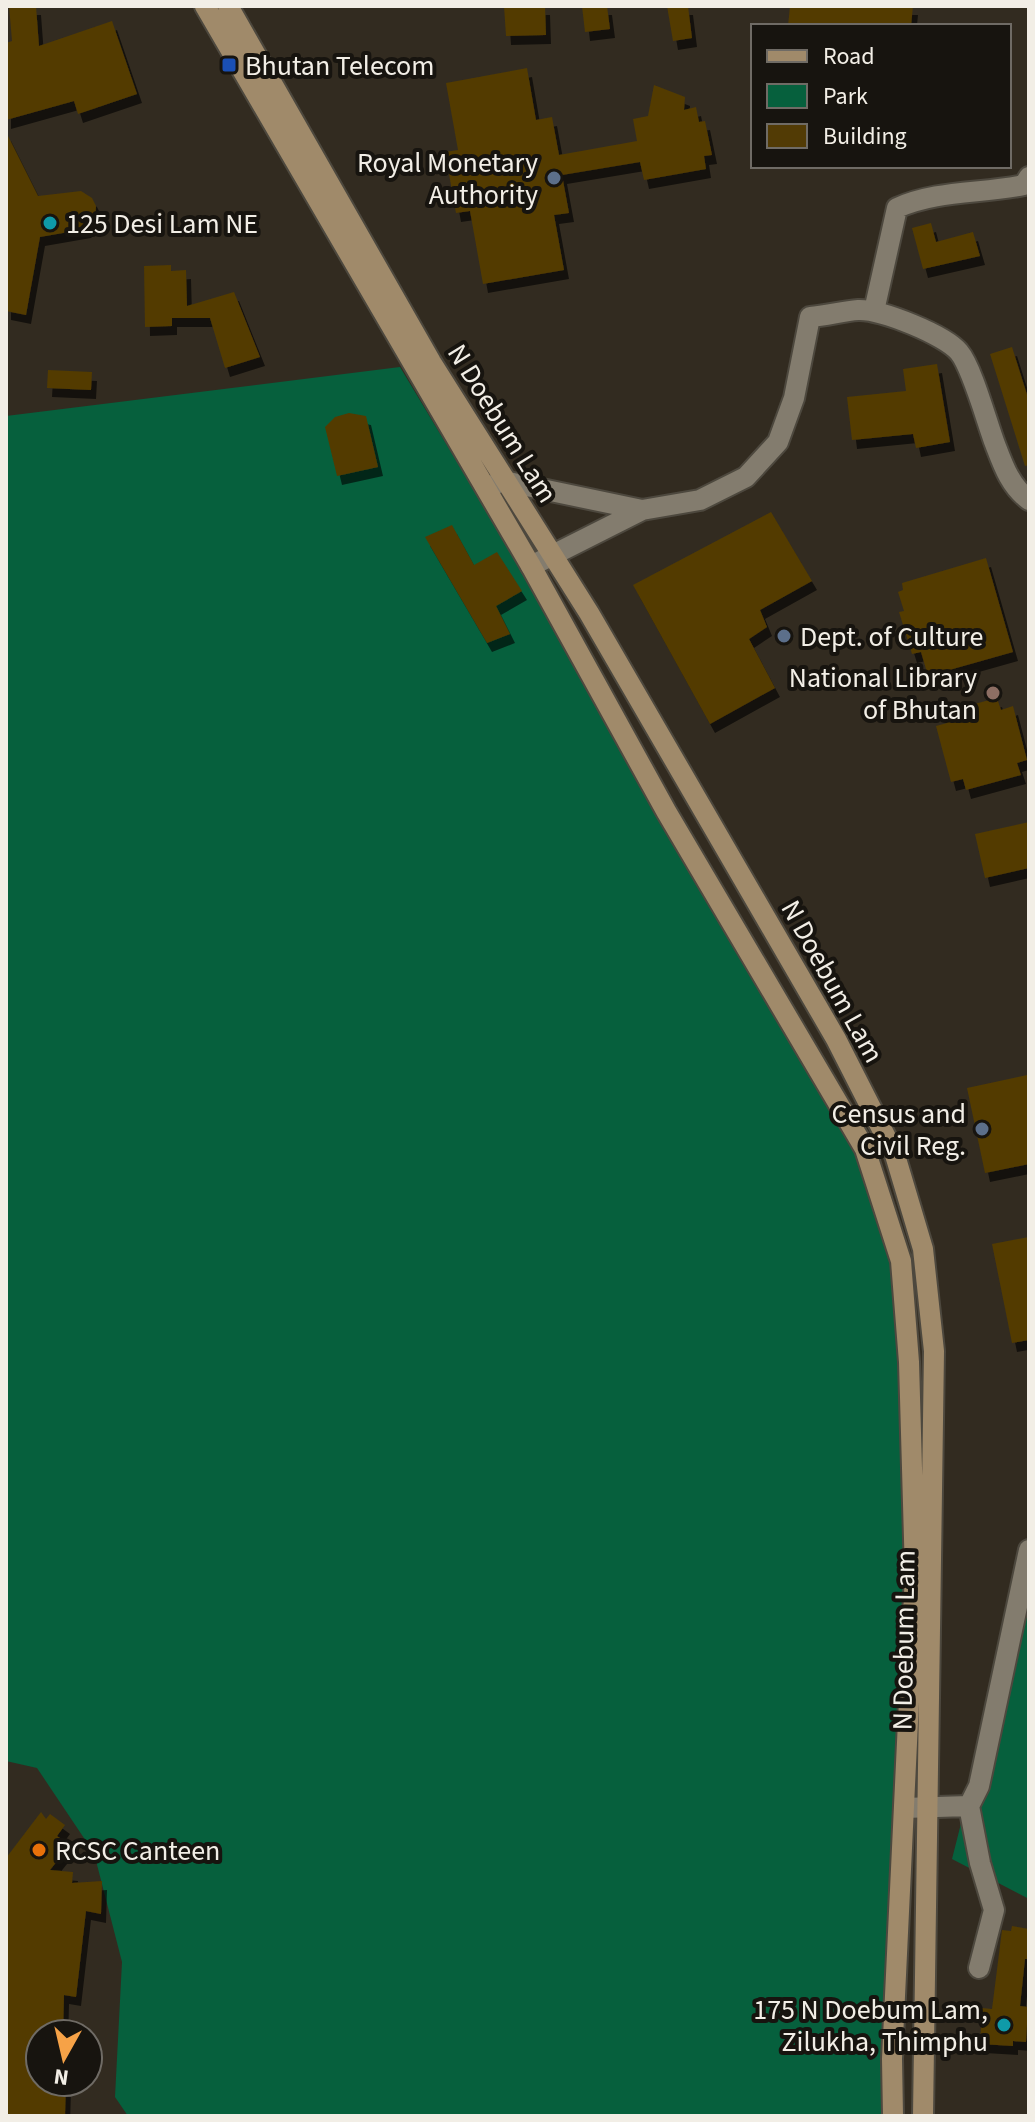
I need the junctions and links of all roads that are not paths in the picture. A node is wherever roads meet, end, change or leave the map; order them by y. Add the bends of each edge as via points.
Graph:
1 (205, 6) edge
2 (228, 6) edge
3 (1029, 177) edge
4 (874, 311) junction
5 (503, 481) junction
6 (483, 489) junction
7 (1029, 500) edge
8 (642, 510) junction
9 (553, 553) junction
10 (531, 566) junction
11 (1029, 1550) edge
12 (969, 1806) junction
13 (904, 1808) junction
14 (928, 1808) junction
15 (979, 1968) dead end
16 (893, 2116) edge
17 (923, 2116) edge

1 - 6 main road, N Doebum Lam
2 - 5 main road, N Doebum Lam
3 - 4 street via 1024,185 924,196 897,208
4 - 7 street via 939,338 961,354 1002,464
4 - 8 street via 810,317 794,398 778,442 746,477 700,500
5 - 6 street
5 - 8 street
5 - 9 main road, N Doebum Lam
6 - 10 main road, N Doebum Lam
8 - 9 street
9 - 10 street
9 - 14 main road, N Doebum Lam via 836,1039 895,1155 923,1249 934,1351
10 - 13 main road, N Doebum Lam via 666,811 865,1149 901,1261 915,1574
11 - 12 street via 979,1786
12 - 14 street
12 - 15 street via 994,1910
13 - 14 street
13 - 16 main road, N Doebum Lam
14 - 17 main road, N Doebum Lam

